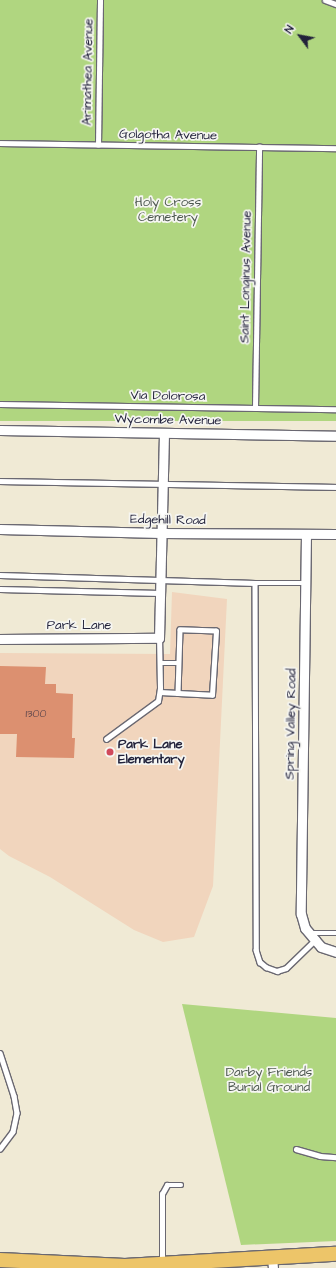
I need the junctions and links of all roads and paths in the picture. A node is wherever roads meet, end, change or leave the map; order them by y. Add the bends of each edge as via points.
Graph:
1 (100, 0) edge
2 (325, 0) edge
3 (336, 4) edge
4 (0, 143) edge
5 (98, 145) junction
6 (259, 147) junction
7 (336, 148) edge
8 (0, 404) edge
9 (255, 408) junction
10 (336, 409) edge
11 (0, 430) edge
12 (164, 433) junction
13 (336, 436) edge
14 (0, 481) edge
15 (163, 484) junction
16 (336, 487) edge
17 (0, 529) edge
18 (162, 533) junction
19 (306, 534) junction
20 (336, 534) edge
21 (0, 575) edge
22 (161, 580) junction
23 (255, 583) junction
24 (306, 583) junction
25 (0, 589) edge
26 (160, 593) junction
27 (159, 638) junction
28 (0, 639) edge
29 (160, 663) junction
30 (179, 663) junction
31 (160, 692) junction
32 (178, 693) junction
33 (106, 739) dead end
34 (308, 933) junction
35 (336, 933) edge
36 (315, 940) junction
37 (336, 952) edge
38 (0, 1053) edge
39 (296, 1149) dead end
40 (0, 1150) edge
41 (336, 1157) edge
42 (181, 1185) dead end
43 (336, 1254) edge
44 (0, 1260) edge
45 (272, 1263) edge
46 (162, 1264) junction
47 (35, 1265) edge
48 (125, 1267) edge

1 - 5 lane, Arimathea Avenue
2 - 3 lane
4 - 5 lane, Golgotha Avenue
5 - 6 lane, Golgotha Avenue
6 - 7 lane, Golgotha Avenue
6 - 9 lane, Saint Longinus Avenue
8 - 9 lane, Via Dolorosa
9 - 10 lane, Via Dolorosa
11 - 12 street, Wycombe Avenue
12 - 13 street, Wycombe Avenue
12 - 15 street
14 - 15 lane
15 - 16 lane
15 - 18 street
17 - 18 street, Edgehill Road
18 - 19 street, Edgehill Road
18 - 22 street
19 - 20 street, Edgehill Road
19 - 24 street, Spring Valley Road
21 - 22 lane
22 - 23 lane
22 - 26 street
23 - 24 lane
23 - 36 lane via 256,950 260,962 277,971 286,968
24 - 34 street, Spring Valley Road via 301,914
25 - 26 lane
26 - 27 street
27 - 28 street, Park Lane
27 - 29 lane
29 - 30 lane
29 - 31 lane
30 - 32 lane
30 - 32 lane via 180,630 216,631 212,695
31 - 32 lane
31 - 33 lane via 158,701
34 - 35 lane
34 - 36 street
36 - 37 street via 321,947
38 - 40 lane via 17,1113 13,1132
39 - 41 lane via 320,1156
42 - 46 lane via 167,1185 162,1194
43 - 45 main road
44 - 47 main road
45 - 46 main road
46 - 48 main road
47 - 48 main road

